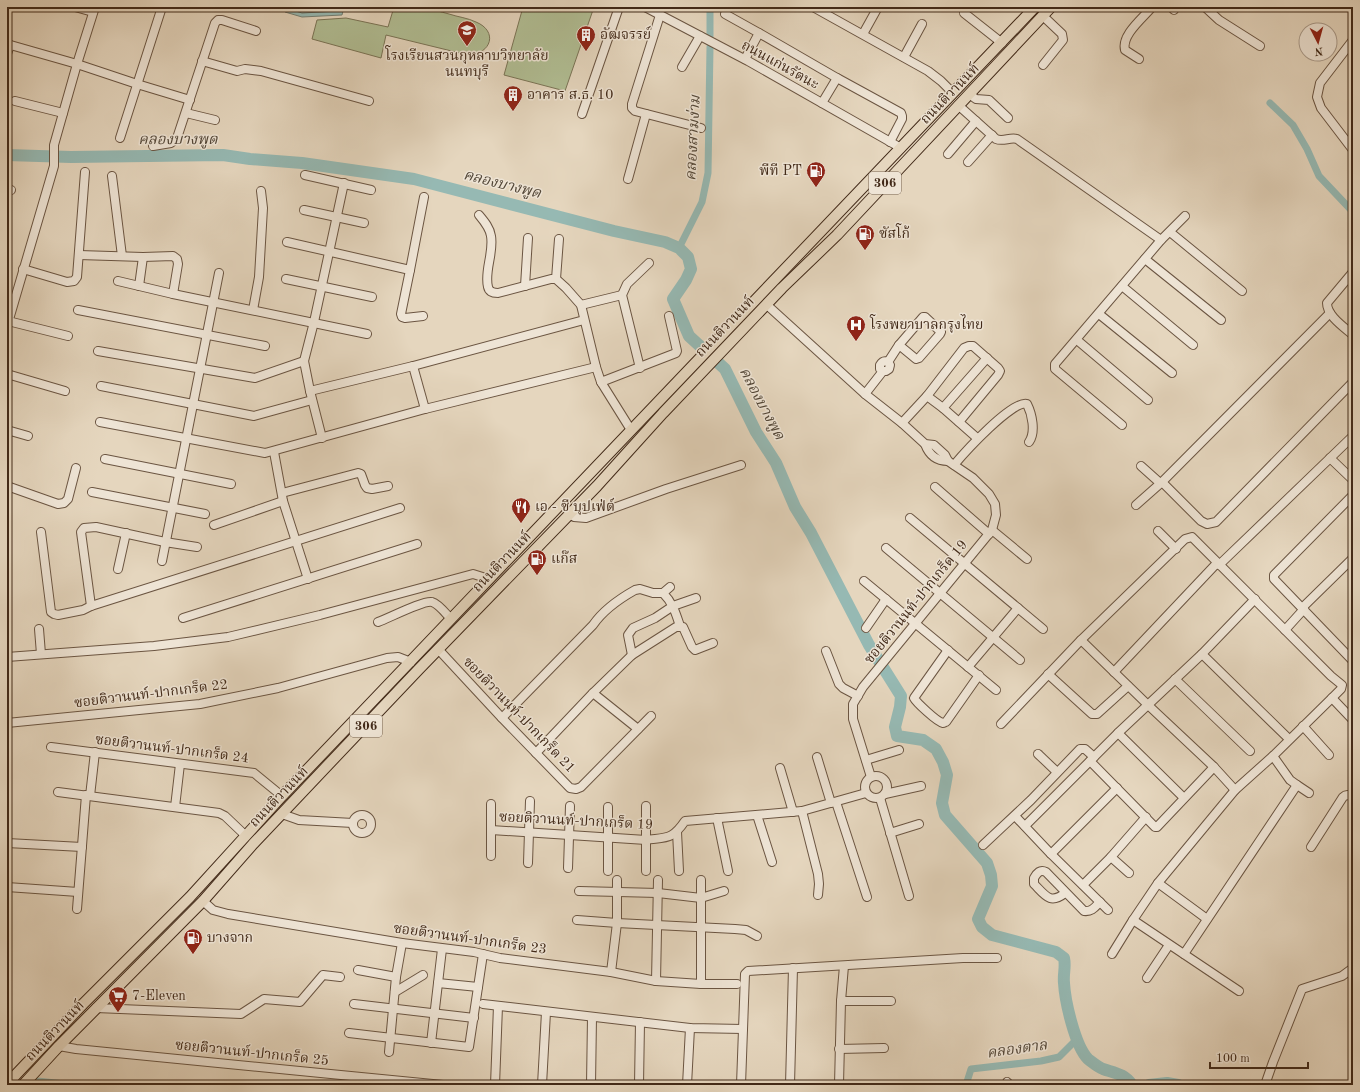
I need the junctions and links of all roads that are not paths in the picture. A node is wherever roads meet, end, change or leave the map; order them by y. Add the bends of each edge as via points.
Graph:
1 (75, 7) edge
2 (162, 7) edge
3 (619, 7) edge
4 (645, 7) edge
5 (813, 7) edge
6 (878, 7) edge
7 (1051, 7) edge
8 (1152, 7) edge
9 (1205, 7) edge
10 (1033, 8) edge
11 (94, 9) edge
12 (823, 9) edge
13 (964, 13) dead end
14 (725, 14) dead end
15 (660, 15) junction
16 (1043, 16) junction
17 (922, 24) dead end
18 (256, 31) dead end
19 (759, 33) junction
20 (863, 34) junction
21 (700, 36) junction
22 (1353, 40) edge
23 (1002, 43) junction
24 (9, 45) edge
25 (1260, 46) dead end
26 (7, 54) edge
27 (904, 57) junction
28 (745, 59) junction
29 (1139, 59) dead end
30 (202, 61) junction
31 (76, 64) junction
32 (1043, 64) dead end
33 (682, 67) dead end
34 (837, 78) junction
35 (137, 84) junction
36 (953, 93) junction
37 (969, 94) junction
38 (190, 100) junction
39 (15, 101) dead end
40 (369, 101) dead end
41 (822, 103) junction
42 (958, 105) junction
43 (63, 113) junction
44 (186, 113) junction
45 (582, 114) dead end
46 (646, 114) junction
47 (1008, 118) dead end
48 (215, 120) dead end
49 (976, 121) junction
50 (701, 128) dead end
51 (992, 135) junction
52 (120, 138) dead end
53 (890, 142) junction
54 (153, 146) dead end
55 (900, 148) junction
56 (1353, 150) edge
57 (948, 154) dead end
58 (968, 162) dead end
59 (85, 172) dead end
60 (305, 175) dead end
61 (112, 176) dead end
62 (628, 179) dead end
63 (344, 183) junction
64 (371, 190) dead end
65 (262, 191) dead end
66 (424, 198) dead end
67 (304, 210) dead end
68 (479, 215) dead end
69 (1185, 216) dead end
70 (337, 218) junction
71 (364, 223) dead end
72 (1170, 232) junction
73 (528, 238) dead end
74 (559, 239) dead end
75 (1161, 240) junction
76 (287, 242) dead end
77 (330, 251) junction
78 (79, 255) junction
79 (122, 256) junction
80 (143, 257) junction
81 (1145, 259) junction
82 (649, 263) dead end
83 (24, 269) junction
84 (410, 270) junction
85 (1353, 272) edge
86 (219, 273) dead end
87 (286, 279) dead end
88 (556, 279) junction
89 (118, 281) dead end
90 (139, 286) junction
91 (322, 286) junction
92 (525, 286) junction
93 (1122, 286) junction
94 (1242, 291) dead end
95 (173, 294) junction
96 (622, 295) junction
97 (372, 297) dead end
98 (213, 302) junction
99 (581, 305) junction
100 (767, 305) junction
101 (78, 310) dead end
102 (253, 310) junction
103 (1330, 313) junction
104 (1099, 314) junction
105 (424, 316) dead end
106 (669, 316) dead end
107 (584, 320) junction
108 (1220, 320) dead end
109 (314, 322) junction
110 (8, 324) edge
111 (207, 334) junction
112 (367, 334) dead end
113 (1353, 335) edge
114 (68, 336) dead end
115 (1077, 340) junction
116 (899, 345) junction
117 (1193, 345) dead end
118 (264, 346) dead end
119 (98, 351) dead end
120 (987, 358) junction
121 (304, 361) junction
122 (413, 366) junction
123 (596, 367) junction
124 (200, 368) junction
125 (640, 368) junction
126 (1172, 373) dead end
127 (7, 374) edge
128 (602, 382) junction
129 (1353, 382) edge
130 (101, 386) dead end
131 (65, 391) dead end
132 (310, 391) junction
133 (865, 394) junction
134 (927, 396) junction
135 (312, 400) junction
136 (1148, 400) dead end
137 (192, 404) junction
138 (943, 408) junction
139 (425, 409) junction
140 (100, 422) dead end
141 (959, 422) junction
142 (902, 423) junction
143 (1122, 425) dead end
144 (7, 430) edge
145 (631, 430) junction
146 (28, 436) dead end
147 (1353, 436) edge
148 (186, 438) junction
149 (322, 438) junction
150 (977, 438) junction
151 (1029, 442) dead end
152 (274, 452) junction
153 (1330, 458) junction
154 (105, 459) dead end
155 (951, 463) junction
156 (741, 465) dead end
157 (1141, 466) dead end
158 (76, 468) dead end
159 (179, 473) junction
160 (1353, 480) edge
161 (1161, 482) junction
162 (231, 484) dead end
163 (7, 486) edge
164 (388, 486) dead end
165 (935, 487) dead end
166 (92, 492) dead end
167 (1353, 495) edge
168 (283, 497) junction
169 (1136, 505) dead end
170 (172, 507) junction
171 (400, 508) dead end
172 (569, 513) junction
173 (205, 514) dead end
174 (910, 518) dead end
175 (214, 525) dead end
176 (1158, 531) dead end
177 (42, 532) dead end
178 (990, 532) junction
179 (126, 533) junction
180 (296, 541) junction
181 (165, 542) junction
182 (417, 544) dead end
183 (197, 547) dead end
184 (886, 548) dead end
185 (1176, 549) junction
186 (1353, 558) edge
187 (1027, 559) dead end
188 (162, 561) dead end
189 (965, 563) junction
190 (1218, 564) junction
191 (118, 569) dead end
192 (308, 579) junction
193 (489, 580) junction
194 (864, 581) dead end
195 (670, 587) dead end
196 (663, 593) junction
197 (940, 593) junction
198 (696, 598) dead end
199 (886, 599) junction
200 (1255, 600) junction
201 (91, 606) junction
202 (673, 606) junction
203 (1018, 608) junction
204 (1303, 608) junction
205 (183, 618) dead end
206 (451, 619) junction
207 (378, 622) dead end
208 (915, 623) junction
209 (680, 626) junction
210 (866, 628) dead end
211 (1043, 628) dead end
212 (39, 629) dead end
213 (1285, 630) junction
214 (994, 637) junction
215 (1081, 640) junction
216 (713, 644) dead end
217 (438, 649) junction
218 (948, 650) junction
219 (826, 651) dead end
220 (41, 654) junction
221 (1202, 654) junction
222 (632, 655) junction
223 (7, 657) edge
224 (1020, 660) dead end
225 (1353, 661) edge
226 (411, 662) junction
227 (968, 666) junction
228 (419, 669) junction
229 (1114, 672) junction
230 (1048, 674) junction
231 (979, 675) junction
232 (1175, 679) junction
233 (1128, 686) junction
234 (996, 690) dead end
235 (593, 693) junction
236 (858, 696) junction
237 (1332, 698) junction
238 (1148, 705) junction
239 (651, 716) dead end
240 (502, 718) junction
241 (1352, 719) dead end
242 (7, 723) edge
243 (1001, 724) dead end
244 (1303, 726) junction
245 (638, 729) junction
246 (1118, 733) junction
247 (1290, 739) junction
248 (51, 747) dead end
249 (899, 750) dead end
250 (1250, 751) dead end
251 (95, 752) junction
252 (536, 753) junction
253 (1038, 754) dead end
254 (1329, 755) dead end
255 (1273, 756) junction
256 (817, 757) dead end
257 (1092, 759) junction
258 (866, 760) junction
259 (180, 764) junction
260 (1214, 767) junction
261 (780, 768) dead end
262 (1057, 772) junction
263 (870, 778) junction
264 (921, 786) dead end
265 (1297, 786) junction
266 (1117, 788) junction
267 (1235, 790) junction
268 (58, 792) dead end
269 (866, 793) junction
270 (1309, 793) dead end
271 (88, 796) junction
272 (282, 796) junction
273 (882, 796) junction
274 (1353, 796) edge
275 (1184, 798) junction
276 (530, 801) dead end
277 (834, 802) junction
278 (491, 804) dead end
279 (570, 806) dead end
280 (646, 806) dead end
281 (175, 807) junction
282 (608, 807) dead end
283 (798, 811) junction
284 (282, 814) junction
285 (757, 815) junction
286 (1015, 816) junction
287 (1146, 817) junction
288 (717, 818) junction
289 (353, 823) dead end
290 (919, 824) dead end
291 (1025, 826) junction
292 (491, 830) junction
293 (678, 832) junction
294 (529, 833) junction
295 (890, 833) junction
296 (246, 836) junction
297 (569, 836) junction
298 (608, 838) junction
299 (646, 840) junction
300 (7, 844) edge
301 (983, 845) dead end
302 (1311, 846) dead end
303 (82, 847) junction
304 (1051, 854) junction
305 (491, 856) dead end
306 (1111, 857) junction
307 (772, 862) dead end
308 (528, 863) dead end
309 (568, 868) dead end
310 (608, 870) dead end
311 (646, 871) dead end
312 (679, 871) dead end
313 (728, 871) dead end
314 (1129, 873) dead end
315 (616, 880) dead end
316 (658, 880) dead end
317 (701, 880) dead end
318 (1158, 883) junction
319 (1083, 885) junction
320 (7, 887) edge
321 (724, 890) dead end
322 (579, 891) dead end
323 (78, 892) junction
324 (616, 892) junction
325 (658, 893) junction
326 (1065, 893) dead end
327 (818, 895) dead end
328 (909, 896) dead end
329 (866, 897) dead end
330 (701, 898) junction
331 (203, 901) junction
332 (1100, 902) junction
333 (77, 909) dead end
334 (1108, 910) dead end
335 (1208, 919) junction
336 (577, 920) dead end
337 (1133, 920) junction
338 (616, 923) junction
339 (658, 926) junction
340 (701, 928) junction
341 (757, 936) dead end
342 (402, 943) junction
343 (1169, 945) junction
344 (442, 948) junction
345 (483, 954) junction
346 (1112, 954) dead end
347 (1184, 954) junction
348 (997, 958) dead end
349 (844, 966) junction
350 (793, 968) junction
351 (1353, 968) edge
352 (358, 970) dead end
353 (611, 972) junction
354 (424, 975) dead end
355 (340, 977) dead end
356 (396, 977) junction
357 (1147, 978) dead end
358 (656, 981) junction
359 (438, 983) junction
360 (701, 984) junction
361 (737, 984) dead end
362 (478, 987) junction
363 (1238, 991) dead end
364 (395, 992) junction
365 (841, 1001) junction
366 (891, 1001) dead end
367 (354, 1004) dead end
368 (483, 1004) dead end
369 (498, 1006) junction
370 (96, 1008) junction
371 (394, 1009) junction
372 (546, 1012) junction
373 (434, 1014) junction
374 (592, 1017) junction
375 (474, 1018) junction
376 (640, 1022) junction
377 (690, 1028) junction
378 (743, 1029) junction
379 (349, 1033) dead end
380 (390, 1038) junction
381 (431, 1043) junction
382 (59, 1046) junction
383 (884, 1048) dead end
384 (840, 1049) junction
385 (389, 1052) dead end
386 (7, 1084) edge
387 (23, 1085) edge
388 (443, 1085) edge
389 (495, 1085) edge
390 (542, 1085) edge
391 (591, 1085) edge
392 (639, 1085) edge
393 (687, 1085) edge
394 (741, 1085) edge
395 (790, 1085) edge
396 (839, 1085) edge
397 (1266, 1085) edge

1 - 11 street
2 - 35 street
3 - 45 street
4 - 15 street, ถนนแก่นรัตนะ
5 - 12 street
6 - 20 street
7 - 16 main road, ถนนติวานนท์ / 306
8 - 29 street via 1126,36 1125,50
9 - 25 street via 1219,20
10 - 23 main road, ถนนติวานนท์ / 306
11 - 31 street
12 - 20 street
13 - 23 street
14 - 19 street
15 - 21 street, ถนนแก่นรัตนะ
15 - 46 street via 632,104 635,111
16 - 32 street via 1062,34 1064,40
16 - 37 main road, ถนนติวานนท์ / 306
17 - 27 street
18 - 30 street via 218,20
19 - 28 street
19 - 34 street
20 - 27 street
21 - 28 street, ถนนแก่นรัตนะ
21 - 33 street
22 - 56 street via 1320,83 1317,97 1321,108
23 - 36 main road, ถนนติวานนท์ / 306
24 - 26 street
24 - 31 street
27 - 36 street via 928,71
28 - 41 street, ถนนแก่นรัตนะ
30 - 38 street
30 - 40 street via 238,71 261,71
31 - 35 street
31 - 43 street
34 - 41 street
34 - 53 street via 901,113 902,119
35 - 38 street
35 - 52 street
36 - 55 main road, ถนนติวานนท์ / 306
37 - 42 main road, ถนนติวานนท์ / 306
37 - 47 street via 976,99 989,100
38 - 44 street
39 - 43 street
41 - 53 street, ถนนแก่นรัตนะ
42 - 49 street
42 - 100 main road, ถนนติวานนท์ / 306
43 - 83 street via 54,145 54,166
44 - 48 street
44 - 54 street via 175,141
46 - 50 street
46 - 62 street
49 - 51 street
49 - 57 street
51 - 58 street
51 - 75 street via 999,140 1017,139
53 - 55 street, ถนนแก่นรัตนะ
55 - 145 main road, ถนนติวานนท์ / 306
59 - 78 street
60 - 63 street
61 - 79 street
63 - 64 street
63 - 70 street
65 - 102 street via 259,277
66 - 84 street
67 - 70 street
68 - 92 street via 491,235 492,242 488,288 498,293
69 - 72 street
70 - 71 street
70 - 77 street
72 - 75 street
72 - 94 street
73 - 92 street
74 - 88 street
75 - 81 street
76 - 77 street
77 - 84 street
77 - 91 street
78 - 79 street
78 - 83 street via 77,277 74,281 67,282
79 - 80 street
80 - 90 street
80 - 95 street via 173,256 177,259
81 - 93 street
81 - 108 street
82 - 96 street via 627,284
83 - 110 street
84 - 105 street via 401,314 405,318
85 - 103 street via 1327,302
86 - 98 street
87 - 91 street
88 - 92 street
88 - 99 street
89 - 90 street
90 - 95 street
91 - 97 street
91 - 109 street
93 - 104 street
93 - 117 street
95 - 98 street
96 - 99 street
96 - 125 street
98 - 102 street
98 - 111 street
99 - 107 street
100 - 133 street, ซอยติวานนท์-ปากเกร็ด 19
100 - 172 main road, ถนนติวานนท์ / 306
101 - 111 street
102 - 109 street
103 - 113 street
103 - 161 street
104 - 115 street
104 - 126 street
106 - 125 street via 676,353
107 - 122 street
107 - 123 street
109 - 112 street
109 - 121 street
110 - 114 street
111 - 118 street
111 - 124 street
115 - 136 street
115 - 143 street via 1055,364 1055,369
116 - 116 street via 917,359 941,332 923,317
116 - 133 street via 888,362 882,362 880,369 883,371
119 - 124 street
120 - 134 street via 973,346 964,348
120 - 138 street
120 - 141 street via 1000,371
121 - 124 street via 255,378
121 - 132 street
122 - 132 street
122 - 139 street
123 - 128 street
123 - 139 street
124 - 137 street
125 - 128 street
127 - 131 street
128 - 145 street
129 - 161 street via 1216,522 1207,524 1201,521
130 - 137 street
132 - 135 street
133 - 142 street, ซอยติวานนท์-ปากเกร็ด 19
134 - 138 street
134 - 142 street
135 - 137 street via 254,416
135 - 149 street
137 - 148 street
138 - 141 street
139 - 149 street
140 - 148 street
141 - 150 street
142 - 155 street, ซอยติวานนท์-ปากเกร็ด 19 via 926,444 934,445
144 - 146 street
145 - 193 main road, ถนนติวานนท์ / 306
147 - 153 street
148 - 152 street via 266,453
148 - 159 street
149 - 152 street
150 - 151 street via 1024,402 1031,412 1033,437
150 - 155 street
152 - 168 street
153 - 160 street
153 - 190 street
154 - 159 street
155 - 178 street, ซอยติวานนท์-ปากเกร็ด 19 via 973,478 995,504 996,516
156 - 172 street via 673,486 586,518 574,517
157 - 161 street
158 - 163 street via 68,500 64,503 58,504
159 - 162 street
159 - 170 street
161 - 169 street
164 - 168 street via 367,488 362,474 358,473
165 - 178 street
166 - 170 street
167 - 204 street via 1274,575 1276,582
168 - 175 street
168 - 180 street
170 - 173 street
170 - 181 street
171 - 180 street
172 - 217 main road, ถนนติวานนท์ / 306
174 - 189 street
176 - 185 street
177 - 201 street via 52,612 58,615
178 - 187 street
178 - 189 street, ซอยติวานนท์-ปากเกร็ด 19
179 - 181 street
179 - 191 street
179 - 201 street via 96,526 84,528 81,532
180 - 192 street
180 - 201 street
181 - 183 street
181 - 188 street
182 - 192 street
184 - 197 street
185 - 190 street via 1185,539 1192,537
185 - 215 street
186 - 204 street
189 - 197 street, ซอยติวานนท์-ปากเกร็ด 19
189 - 203 street
190 - 200 street
190 - 229 street
192 - 205 street
193 - 206 main road, ถนนติวานนท์ / 306
193 - 220 street via 473,574 228,637 154,646
194 - 199 street
195 - 196 street
196 - 202 street
196 - 240 street via 653,594 640,589 635,590 608,607
197 - 208 street, ซอยติวานนท์-ปากเกร็ด 19
197 - 214 street
198 - 202 street
199 - 208 street
199 - 210 street
200 - 213 street
200 - 221 street
202 - 209 street
202 - 222 street via 633,628 628,635
203 - 211 street
203 - 214 street
204 - 213 street
204 - 225 street
206 - 207 street via 434,602 429,602
206 - 226 main road, ถนนติวานนท์ / 306
208 - 218 street
208 - 236 street, ซอยติวานนท์-ปากเกร็ด 19
209 - 216 street via 683,627 695,650
209 - 222 street
212 - 220 street
213 - 237 street via 1342,685
214 - 224 street
214 - 227 street
215 - 229 street
215 - 230 street
217 - 228 main road, ถนนติวานนท์ / 306
217 - 240 street, ซอยติวานนท์-ปากเกร็ด 21
218 - 227 street
218 - 231 street via 914,698 928,712 940,721 946,722
219 - 236 street via 839,684
220 - 223 street
221 - 232 street
221 - 247 street
222 - 235 street
226 - 228 main road
226 - 242 street, ซอยติวานนท์-ปากเกร็ด 22 via 398,657 387,658 286,686 200,704
226 - 272 main road, ถนนติวานนท์ / 306
227 - 231 street
228 - 284 main road, ถนนติวานนท์ / 306
229 - 233 street
230 - 233 street via 1092,714 1097,714
230 - 243 street
231 - 234 street
232 - 238 street
232 - 250 street
233 - 238 street
235 - 245 street
235 - 252 street
236 - 258 street, ซอยติวานนท์-ปากเกร็ด 19 via 853,704 853,719
237 - 241 street
237 - 244 street
238 - 246 street
238 - 260 street
239 - 245 street, ซอยติวานนท์-ปากเกร็ด 21
240 - 252 street, ซอยติวานนท์-ปากเกร็ด 21
244 - 247 street
244 - 254 street
245 - 252 street, ซอยติวานนท์-ปากเกร็ด 21 via 581,787 576,789 570,788
246 - 257 street
246 - 275 street
247 - 255 street
248 - 251 street, ซอยติวานนท์-ปากเกร็ด 24
249 - 258 street
251 - 259 street, ซอยติวานนท์-ปากเกร็ด 24
251 - 271 street
253 - 262 street
255 - 265 street
255 - 267 street
256 - 277 street
257 - 262 street via 1085,749 1080,749
257 - 266 street
257 - 291 street
258 - 263 street, ซอยติวานนท์-ปากเกร็ด 19
259 - 272 street, ซอยติวานนท์-ปากเกร็ด 24 via 254,773
259 - 281 street
260 - 267 street
260 - 275 street
261 - 283 street
262 - 286 street
263 - 269 street via 865,783
263 - 273 street via 878,776 884,780 887,787
264 - 273 street
265 - 270 street
265 - 335 street
266 - 287 street
266 - 304 street
267 - 318 street
268 - 271 street
269 - 273 street via 872,798
269 - 277 street, ซอยติวานนท์-ปากเกร็ด 19
271 - 281 street
271 - 303 street
272 - 296 main road, ถนนติวานนท์ / 306
273 - 295 street
274 - 302 street via 1343,797
275 - 287 street via 1157,827
276 - 294 street
277 - 283 street, ซอยติวานนท์-ปากเกร็ด 19
277 - 329 street
278 - 292 street
279 - 297 street
280 - 299 street
281 - 296 street via 219,813
282 - 298 street
283 - 285 street, ซอยติวานนท์-ปากเกร็ด 19
283 - 327 street via 818,874
284 - 289 street via 299,820
284 - 331 main road, ถนนติวานนท์ / 306
285 - 288 street, ซอยติวานนท์-ปากเกร็ด 19
285 - 307 street
286 - 291 street
286 - 301 street
287 - 306 street
288 - 293 street, ซอยติวานนท์-ปากเกร็ด 19 via 684,821
288 - 313 street
290 - 295 street
291 - 304 street
292 - 294 street, ซอยติวานนท์-ปากเกร็ด 19
292 - 305 street
293 - 299 street, ซอยติวานนท์-ปากเกร็ด 19 via 670,837
293 - 312 street
294 - 297 street, ซอยติวานนท์-ปากเกร็ด 19
294 - 308 street
295 - 328 street
296 - 386 main road, ถนนติวานนท์ / 306 via 190,897
297 - 298 street, ซอยติวานนท์-ปากเกร็ด 19
297 - 309 street
298 - 299 street, ซอยติวานนท์-ปากเกร็ด 19
298 - 310 street
299 - 311 street
300 - 303 street
303 - 323 street
304 - 319 street
306 - 314 street
306 - 319 street
315 - 324 street
316 - 325 street
317 - 330 street
318 - 335 street
318 - 337 street
319 - 332 street
320 - 323 street
321 - 330 street
322 - 324 street
323 - 333 street
324 - 325 street
324 - 338 street
325 - 330 street
325 - 339 street
326 - 332 street via 1084,911 1093,910
330 - 340 street
331 - 342 street, ซอยติวานนท์-ปากเกร็ด 23 via 213,910 228,914
331 - 370 main road, ถนนติวานนท์ / 306
332 - 334 street
335 - 347 street
336 - 338 street
337 - 343 street
337 - 346 street
338 - 339 street
338 - 353 street
339 - 340 street
339 - 358 street
340 - 341 street via 742,930
340 - 360 street
342 - 344 street, ซอยติวานนท์-ปากเกร็ด 23
342 - 356 street
343 - 347 street
343 - 357 street
344 - 345 street, ซอยติวานนท์-ปากเกร็ด 23
344 - 359 street
345 - 353 street, ซอยติวานนท์-ปากเกร็ด 23
345 - 362 street
347 - 363 street
348 - 349 street
349 - 350 street
349 - 365 street
350 - 378 street via 746,972
350 - 395 street
351 - 397 street via 1342,976 1302,989
352 - 356 street
353 - 358 street, ซอยติวานนท์-ปากเกร็ด 23
354 - 364 street
355 - 370 street via 323,975 300,1002 264,999 241,1014
356 - 364 street
358 - 360 street, ซอยติวานนท์-ปากเกร็ด 23
359 - 362 street
359 - 373 street
360 - 361 street, ซอยติวานนท์-ปากเกร็ด 23
362 - 375 street
364 - 371 street
365 - 366 street
365 - 384 street
367 - 371 street
368 - 369 street
369 - 372 street
369 - 389 street
370 - 382 main road, ถนนติวานนท์ / 306
371 - 373 street
371 - 380 street
372 - 374 street
372 - 390 street
373 - 375 street
373 - 381 street
374 - 376 street
374 - 391 street
375 - 381 street via 469,1047
376 - 377 street
376 - 392 street
377 - 378 street
377 - 393 street
378 - 394 street
379 - 380 street
380 - 381 street
380 - 385 street
382 - 387 main road, ถนนติวานนท์ / 306
382 - 388 street, ซอยติวานนท์-ปากเกร็ด 25
383 - 384 street
384 - 396 street

